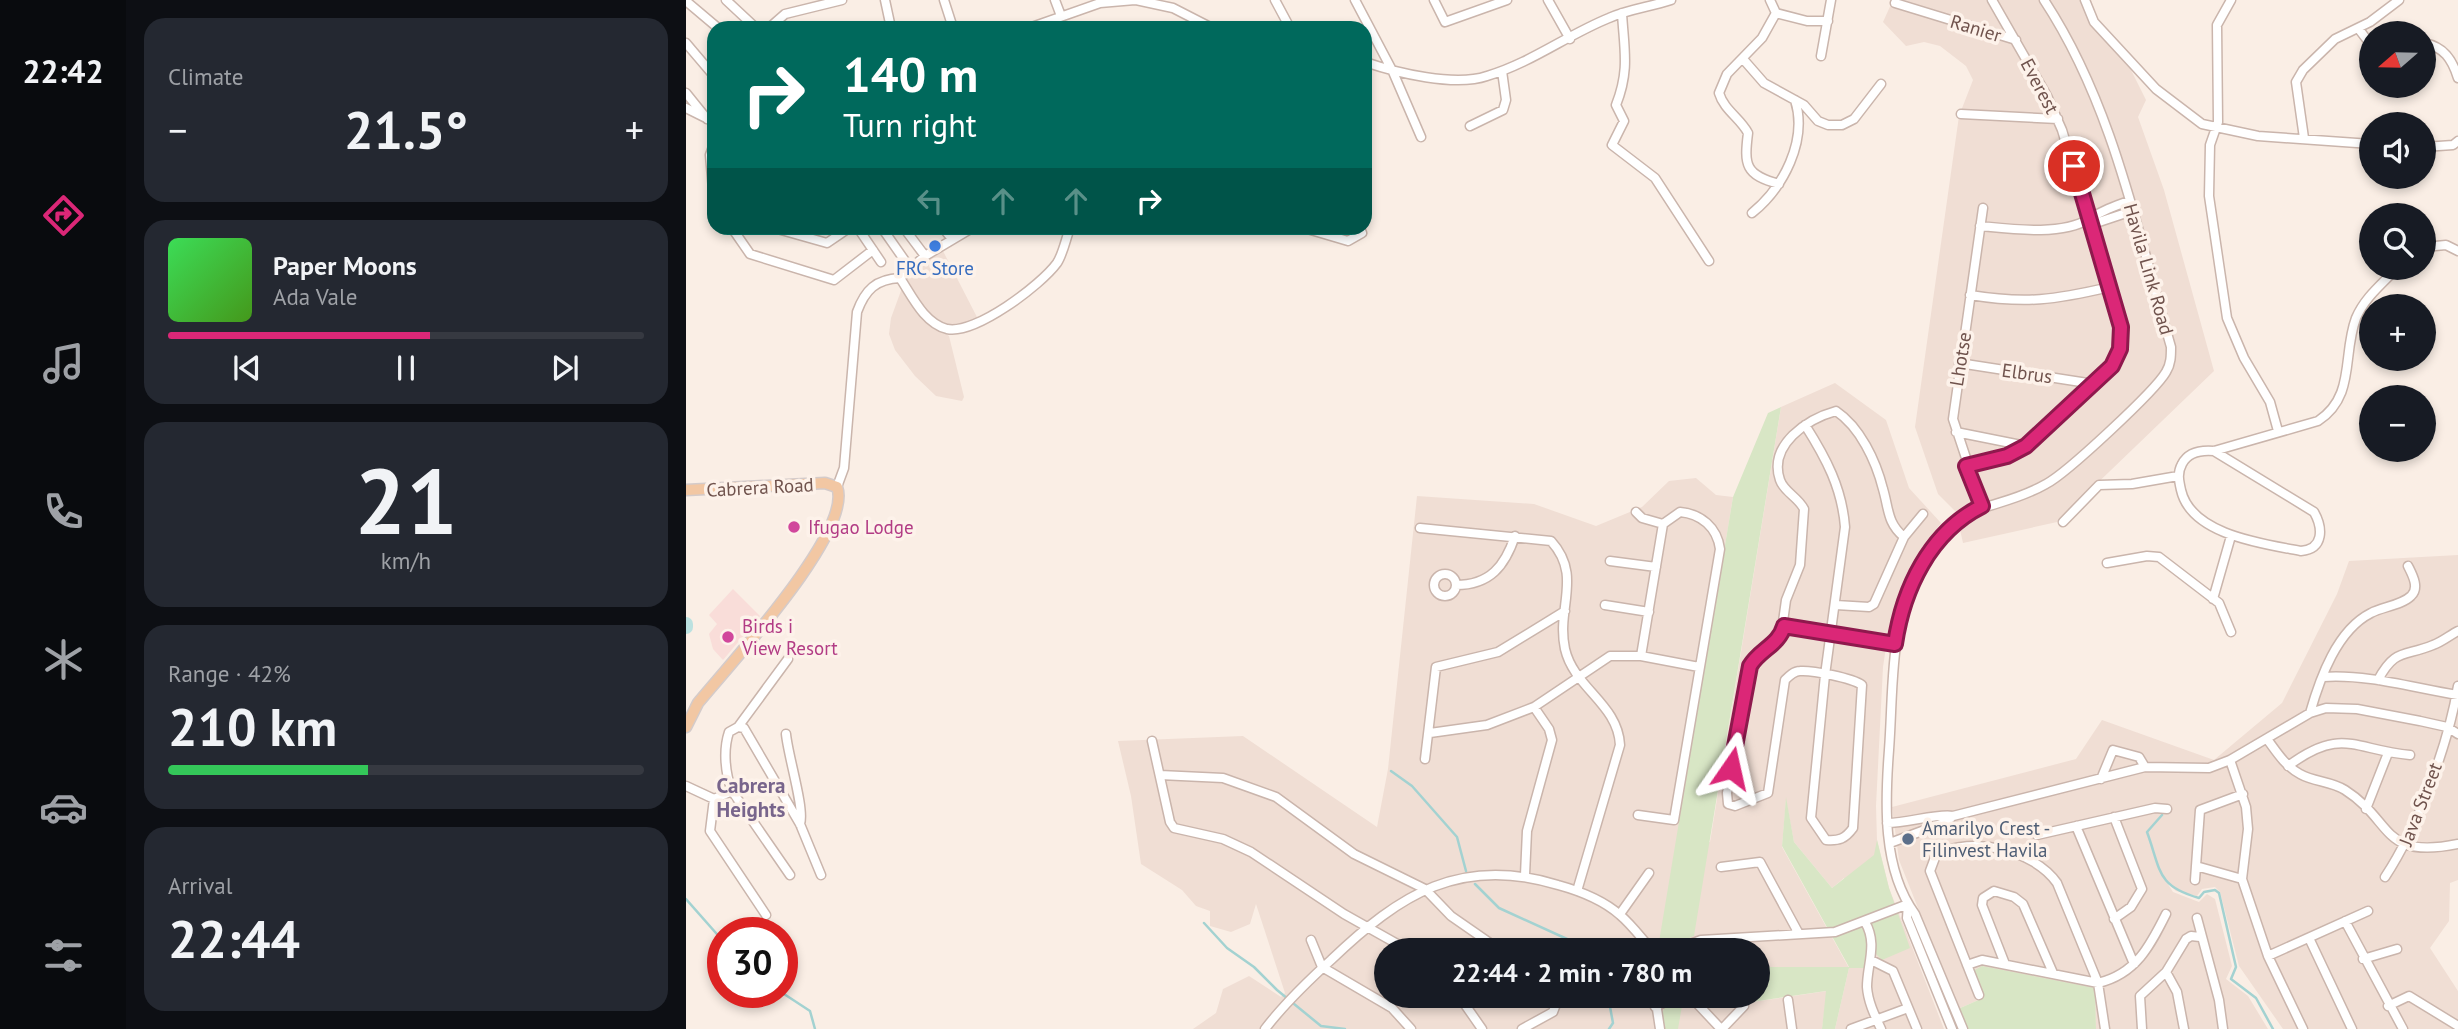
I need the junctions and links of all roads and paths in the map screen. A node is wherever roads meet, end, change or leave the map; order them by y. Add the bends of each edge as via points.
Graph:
1 (726, 0) edge
2 (842, 0) edge
3 (885, 0) edge
4 (944, 0) edge
5 (1055, 0) edge
6 (1135, 0) edge
7 (1288, 0) edge
8 (1355, 0) edge
9 (1434, 0) edge
10 (1507, 0) edge
11 (1548, 0) edge
12 (1671, 0) edge
13 (1770, 0) edge
14 (1831, 0) edge
15 (1992, 0) edge
16 (2044, 0) edge
17 (2085, 0) edge
18 (2231, 0) edge
19 (2399, 0) edge
20 (686, 1) edge
21 (1902, 3) edge
22 (1278, 4) edge
23 (1622, 13) junction
24 (1776, 13) junction
25 (1061, 16) junction
26 (710, 21) edge
27 (748, 21) edge
28 (781, 21) edge
29 (890, 21) edge
30 (951, 21) edge
31 (1052, 21) edge
32 (1198, 21) edge
33 (1286, 21) edge
34 (1366, 21) edge
35 (1829, 21) junction
36 (2358, 28) joint
37 (1372, 31) edge
38 (1570, 39) junction
39 (2016, 40) junction
40 (686, 43) edge
41 (2436, 46) edge
42 (1821, 56) dead end
43 (2454, 58) edge
44 (1742, 59) junction
45 (1372, 64) edge
46 (707, 68) edge
47 (1502, 71) junction
48 (1394, 72) junction
49 (2458, 79) edge
50 (1881, 84) dead end
51 (686, 93) edge
52 (1795, 100) junction
53 (686, 108) edge
54 (1961, 114) dead end
55 (707, 117) edge
56 (707, 118) edge
57 (2058, 119) junction
58 (1470, 126) dead end
59 (2215, 129) junction
60 (1421, 137) dead end
61 (2304, 138) junction
62 (2458, 141) edge
63 (2359, 143) edge
64 (2436, 146) edge
65 (1779, 184) junction
66 (2129, 201) junction
67 (1983, 208) dead end
68 (2132, 211) junction
69 (1752, 213) dead end
70 (2089, 219) junction
71 (1980, 226) junction
72 (737, 235) edge
73 (799, 235) edge
74 (839, 235) edge
75 (863, 235) edge
76 (887, 235) edge
77 (909, 235) edge
78 (948, 235) edge
79 (959, 235) edge
80 (1067, 235) edge
81 (1328, 235) edge
82 (1358, 235) edge
83 (951, 239) junction
84 (2436, 246) edge
85 (873, 250) junction
86 (2458, 251) edge
87 (925, 256) junction
88 (1709, 261) dead end
89 (881, 262) dead end
90 (910, 268) junction
91 (900, 278) junction
92 (2385, 280) edge
93 (2110, 287) junction
94 (1970, 295) junction
95 (1959, 363) junction
96 (2094, 384) junction
97 (1805, 425) junction
98 (2278, 431) junction
99 (1956, 432) junction
100 (2026, 446) junction
101 (2214, 451) junction
102 (1966, 466) junction
103 (2178, 476) junction
104 (837, 487) junction
105 (686, 490) edge
106 (1982, 506) junction
107 (1636, 512) dead end
108 (1923, 514) dead end
109 (2063, 522) dead end
110 (1663, 524) junction
111 (1420, 528) dead end
112 (1515, 536) junction
113 (2231, 536) junction
114 (1904, 537) junction
115 (1609, 561) dead end
116 (2107, 563) dead end
117 (2408, 566) dead end
118 (1656, 567) junction
119 (1456, 585) dead end
120 (2213, 599) junction
121 (1605, 605) dead end
122 (1836, 605) junction
123 (1565, 611) junction
124 (1649, 612) junction
125 (1784, 626) junction
126 (2458, 631) edge
127 (2231, 632) dead end
128 (1832, 634) junction
129 (1895, 644) junction
130 (1641, 656) junction
131 (788, 659) dead end
132 (1699, 667) junction
133 (1825, 675) junction
134 (2323, 677) junction
135 (1579, 678) junction
136 (2378, 680) junction
137 (2458, 692) edge
138 (1534, 707) junction
139 (2310, 713) junction
140 (686, 727) edge
141 (738, 727) junction
142 (2447, 727) junction
143 (1430, 733) junction
144 (2458, 733) edge
145 (786, 734) dead end
146 (2267, 738) junction
147 (1152, 741) dead end
148 (2388, 753) junction
149 (2410, 755) dead end
150 (1425, 759) dead end
151 (2230, 760) junction
152 (2288, 766) junction
153 (2145, 767) junction
154 (1160, 775) junction
155 (2101, 779) junction
156 (686, 786) edge
157 (732, 791) junction
158 (2243, 794) junction
159 (714, 799) junction
160 (2167, 809) dead end
161 (2366, 809) junction
162 (1638, 815) dead end
163 (1953, 816) junction
164 (2115, 817) junction
165 (1887, 823) junction
166 (800, 824) junction
167 (2076, 826) junction
168 (2036, 835) dead end
169 (1890, 843) junction
170 (2406, 844) junction
171 (2458, 844) edge
172 (2196, 866) junction
173 (1721, 867) dead end
174 (1649, 873) dead end
175 (790, 875) dead end
176 (821, 875) dead end
177 (1525, 875) junction
178 (2385, 877) dead end
179 (2242, 879) junction
180 (2194, 880) dead end
181 (1425, 889) junction
182 (1577, 891) junction
183 (1908, 904) junction
184 (2368, 911) dead end
185 (1620, 914) junction
186 (2166, 914) dead end
187 (766, 915) dead end
188 (2197, 918) dead end
189 (2114, 919) junction
190 (2345, 921) junction
191 (1865, 922) junction
192 (1367, 927) junction
193 (1799, 934) junction
194 (2200, 937) junction
195 (1387, 938) edge
196 (1483, 938) edge
197 (1641, 938) edge
198 (1734, 938) edge
199 (2309, 938) junction
200 (1311, 940) dead end
201 (2397, 949) dead end
202 (2268, 957) junction
203 (2362, 959) junction
204 (1871, 960) junction
205 (2006, 964) junction
206 (2134, 964) junction
207 (1967, 965) junction
208 (1322, 967) junction
209 (2166, 972) junction
210 (2053, 973) junction
211 (2098, 983) junction
212 (1979, 995) dead end
213 (1788, 1000) dead end
214 (2388, 1006) junction
215 (1467, 1008) edge
216 (1554, 1008) edge
217 (1655, 1008) edge
218 (1702, 1008) edge
219 (1742, 1008) edge
220 (1908, 1008) junction
221 (2448, 1020) junction
222 (1879, 1025) edge
223 (2458, 1026) edge
224 (1265, 1029) edge
225 (1411, 1029) edge
226 (1482, 1029) edge
227 (1522, 1029) edge
228 (1660, 1029) edge
229 (1721, 1029) edge
230 (1792, 1029) edge
231 (1851, 1029) edge
232 (1917, 1029) edge
233 (1952, 1029) edge
234 (1963, 1029) edge
235 (2105, 1029) edge
236 (2142, 1029) edge
237 (2184, 1029) edge
238 (2223, 1029) edge
239 (2303, 1029) edge
240 (2352, 1029) edge
241 (2403, 1029) edge
242 (2444, 1029) edge

1 - 27 street
2 - 28 street via 785,13
3 - 29 street
4 - 30 street
5 - 25 street
6 - 25 street via 1100,3
6 - 32 street via 1173,8
7 - 22 street
8 - 34 street
9 - 10 street via 1446,22
11 - 38 street
12 - 23 street
13 - 24 street
14 - 35 street
15 - 39 street, Everest
16 - 66 street, Havila Link Road via 2094,96
17 - 59 street via 2094,22 2155,89 2189,118
18 - 59 street via 2217,25
19 - 36 street
20 - 26 street
21 - 39 street, Ranier
22 - 33 street
23 - 38 street
23 - 88 street via 1625,84 1616,105 1624,121 1612,145 1655,178
24 - 35 street
24 - 44 street via 1762,38
25 - 31 street
35 - 42 street
36 - 61 street via 2335,38 2297,82
37 - 48 street
38 - 47 street
39 - 57 street, Everest
40 - 46 street
41 - 43 street
43 - 49 street
44 - 52 street via 1764,83
44 - 65 street via 1727,74 1719,93 1721,102 1748,133 1744,154 1750,170
45 - 48 street
47 - 48 street via 1484,78 1460,79
47 - 58 street via 1503,110
48 - 60 street
50 - 52 street via 1854,119 1842,125 1818,121
51 - 55 street
52 - 65 street via 1794,149
53 - 56 street
54 - 57 street via 1970,118
57 - 70 street, Everest
59 - 61 street
59 - 98 street via 2210,145 2209,196 2227,318 2270,402
61 - 63 street
62 - 64 street
65 - 69 street
66 - 68 street, Havila Link Road
66 - 70 street via 2096,212
67 - 71 street, Lhotse
68 - 70 street via 2099,222
68 - 106 street, Havila Link Road via 2171,347 2166,372 2049,483
70 - 71 street via 2040,231
70 - 93 street, Everest
71 - 94 street, Lhotse
72 - 85 street via 750,254 834,280
73 - 74 street via 827,243
75 - 85 street
76 - 90 street
77 - 87 street
78 - 83 street
79 - 83 street
80 - 91 street via 1057,263 995,316 968,328 948,329 930,320
81 - 82 street via 1348,241
83 - 87 street
84 - 86 street
85 - 89 street
87 - 90 street
90 - 91 street
91 - 104 street via 876,283 857,312 845,455
92 - 98 street via 2364,302 2355,321 2342,393 2332,412 2318,421
93 - 94 street via 2054,300 2012,302
93 - 96 street, Everest via 2121,327 2120,349 2112,366
94 - 95 street, Lhotse
95 - 96 street, Elbrus
95 - 99 street, Lhotse via 1953,406
96 - 100 street, Everest
97 - 114 street via 1836,411 1846,418 1871,457 1892,527
97 - 122 street via 1823,453 1844,506
97 - 125 street via 1785,443 1779,466 1780,479 1804,509 1800,565 1786,600
98 - 101 street
99 - 100 street
99 - 102 street, Lhotse
100 - 102 street, Everest
101 - 103 street via 2186,457
101 - 113 street via 2303,503 2321,526 2319,542 2310,550
102 - 106 street, Lhotse
103 - 109 street via 2099,485
103 - 113 street via 2190,510
104 - 105 main road, Cabrera Road
104 - 140 main road, Cabrera Road via 841,497 827,537 806,570 698,703
106 - 129 street, Havila Link Road via 1953,525 1927,556 1906,599
107 - 110 street
108 - 114 street
110 - 118 street
110 - 132 street via 1680,512 1692,513 1713,529 1718,539
111 - 112 street
112 - 119 street via 1509,554 1491,576 1478,583
112 - 123 street via 1551,541 1558,548 1567,563
113 - 120 street
114 - 122 street via 1874,604
115 - 118 street
116 - 120 street via 2159,557
117 - 134 street via 2414,578 2411,597 2369,613 2351,627
118 - 124 street
120 - 127 street via 2223,609
121 - 124 street
122 - 128 street
123 - 135 street via 1566,649
123 - 143 street via 1498,652 1436,667
124 - 130 street
125 - 128 street
125 - 133 street via 1781,636 1750,666 1728,804 1735,806 1768,793 1785,680 1798,670
126 - 136 street via 2437,644 2396,656
128 - 129 street
128 - 133 street
129 - 165 street, Havila Link Road
130 - 132 street
130 - 135 street via 1610,656
131 - 141 street
132 - 162 street via 1674,820
133 - 133 street via 1854,679 1861,685 1853,828 1837,841 1826,840 1811,818
134 - 136 street
134 - 139 street
135 - 138 street
135 - 182 street via 1617,723 1620,745
136 - 137 street
137 - 142 street, Java Street
138 - 143 street via 1487,725
138 - 177 street via 1552,740 1527,831
139 - 142 street via 2350,708
139 - 146 street
141 - 157 street via 729,732 725,743
141 - 166 street via 744,728
142 - 144 street
142 - 170 street, Java Street
143 - 150 street
145 - 166 street via 803,815
146 - 151 street
146 - 152 street
147 - 154 street
148 - 149 street
148 - 152 street via 2348,741 2329,743
148 - 161 street
151 - 153 street via 2193,770
151 - 158 street
152 - 161 street via 2345,790
153 - 155 street
153 - 155 street via 2139,757 2113,750
154 - 181 street via 1223,778 1276,797 1369,864
154 - 192 street via 1174,828 1223,839 1251,852
155 - 163 street
156 - 159 street
157 - 159 street
157 - 175 street
158 - 172 street via 2200,810
158 - 179 street via 2248,829
159 - 187 street via 710,831
160 - 164 street
161 - 170 street via 2390,836
163 - 165 street
163 - 169 street
164 - 167 street
164 - 189 street via 2142,889 2132,907
165 - 169 street, Havila Link Road
166 - 176 street
167 - 168 street
167 - 189 street
169 - 183 street, Havila Link Road
170 - 171 street via 2438,848
170 - 178 street, Java Street
172 - 179 street
172 - 180 street
173 - 193 street via 1760,862
174 - 185 street
177 - 181 street via 1478,875
177 - 182 street
179 - 202 street
181 - 192 street
181 - 196 street via 1451,916
182 - 185 street
183 - 191 street
183 - 233 street via 1907,918
183 - 234 street
184 - 190 street
185 - 197 street
186 - 206 street
188 - 194 street
189 - 206 street
190 - 199 street
190 - 203 street
191 - 193 street via 1835,932
191 - 204 street via 1872,940
192 - 195 street
192 - 208 street
193 - 198 street
194 - 209 street via 2186,939
194 - 238 street via 2220,1000
199 - 202 street
199 - 240 street
200 - 208 street
201 - 203 street
202 - 239 street
203 - 214 street
204 - 220 street via 1893,971
204 - 222 street via 1867,987
205 - 207 street via 1982,960
205 - 210 street
205 - 210 street via 1982,905 1983,898 1994,891 2023,904
206 - 211 street via 2123,974
207 - 211 street via 1930,871 1936,855 1958,846 1991,848 2034,861 2049,871
207 - 212 street
208 - 224 street
208 - 225 street via 1392,1008
209 - 236 street via 2140,996
209 - 237 street via 2177,992
210 - 211 street
211 - 235 street
213 - 230 street
214 - 221 street via 2409,996
214 - 241 street
215 - 226 street
216 - 227 street
217 - 228 street
218 - 229 street
219 - 229 street
220 - 222 street
220 - 232 street
221 - 223 street
221 - 242 street
222 - 231 street

